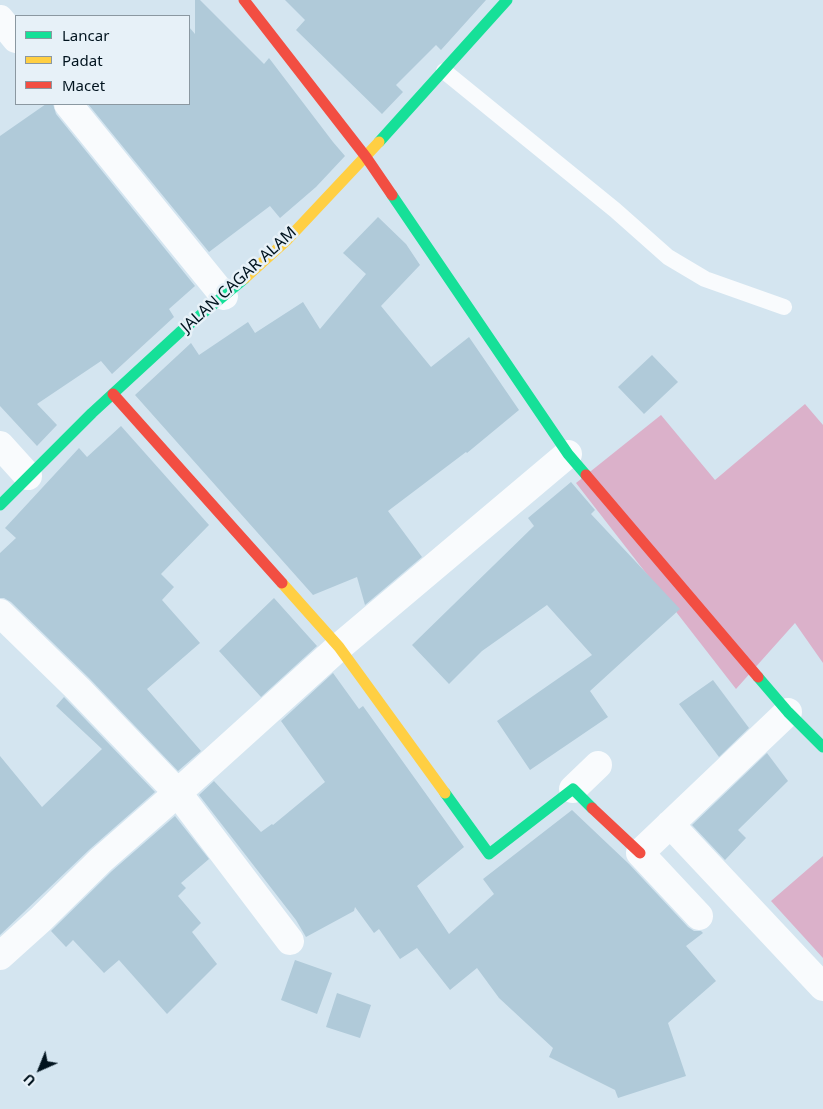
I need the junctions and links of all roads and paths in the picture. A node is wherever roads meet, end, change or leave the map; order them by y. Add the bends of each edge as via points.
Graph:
1 (244, 0) edge
2 (507, 0) edge
3 (0, 19) edge
4 (15, 38) edge
5 (444, 71) junction
6 (69, 105) edge
7 (366, 157) junction
8 (224, 296) junction
9 (784, 306) dead end
10 (113, 394) junction
11 (0, 445) edge
12 (568, 454) junction
13 (28, 476) junction
14 (0, 505) edge
15 (0, 612) edge
16 (339, 647) junction
17 (788, 712) junction
18 (823, 747) edge
19 (598, 765) dead end
20 (573, 789) junction
21 (177, 792) junction
22 (670, 824) junction
23 (640, 853) junction
24 (700, 916) dead end
25 (290, 941) dead end
26 (0, 956) edge
27 (823, 987) edge

1 - 7 street
2 - 5 street, JALAN CAGAR ALAM
3 - 4 street
5 - 7 street, JALAN CAGAR ALAM
5 - 9 lane via 668,257 704,279
6 - 8 street
7 - 8 street, JALAN CAGAR ALAM via 286,240
7 - 12 street
8 - 10 street, JALAN CAGAR ALAM
10 - 13 street, JALAN CAGAR ALAM
10 - 16 street
11 - 13 street
12 - 16 street
12 - 17 street
13 - 14 street, JALAN CAGAR ALAM
15 - 21 street
16 - 20 street via 489,854
16 - 21 street
17 - 18 street
17 - 22 street
19 - 20 street
20 - 23 street
21 - 25 street
21 - 26 street
22 - 23 street
22 - 27 street
23 - 24 street

